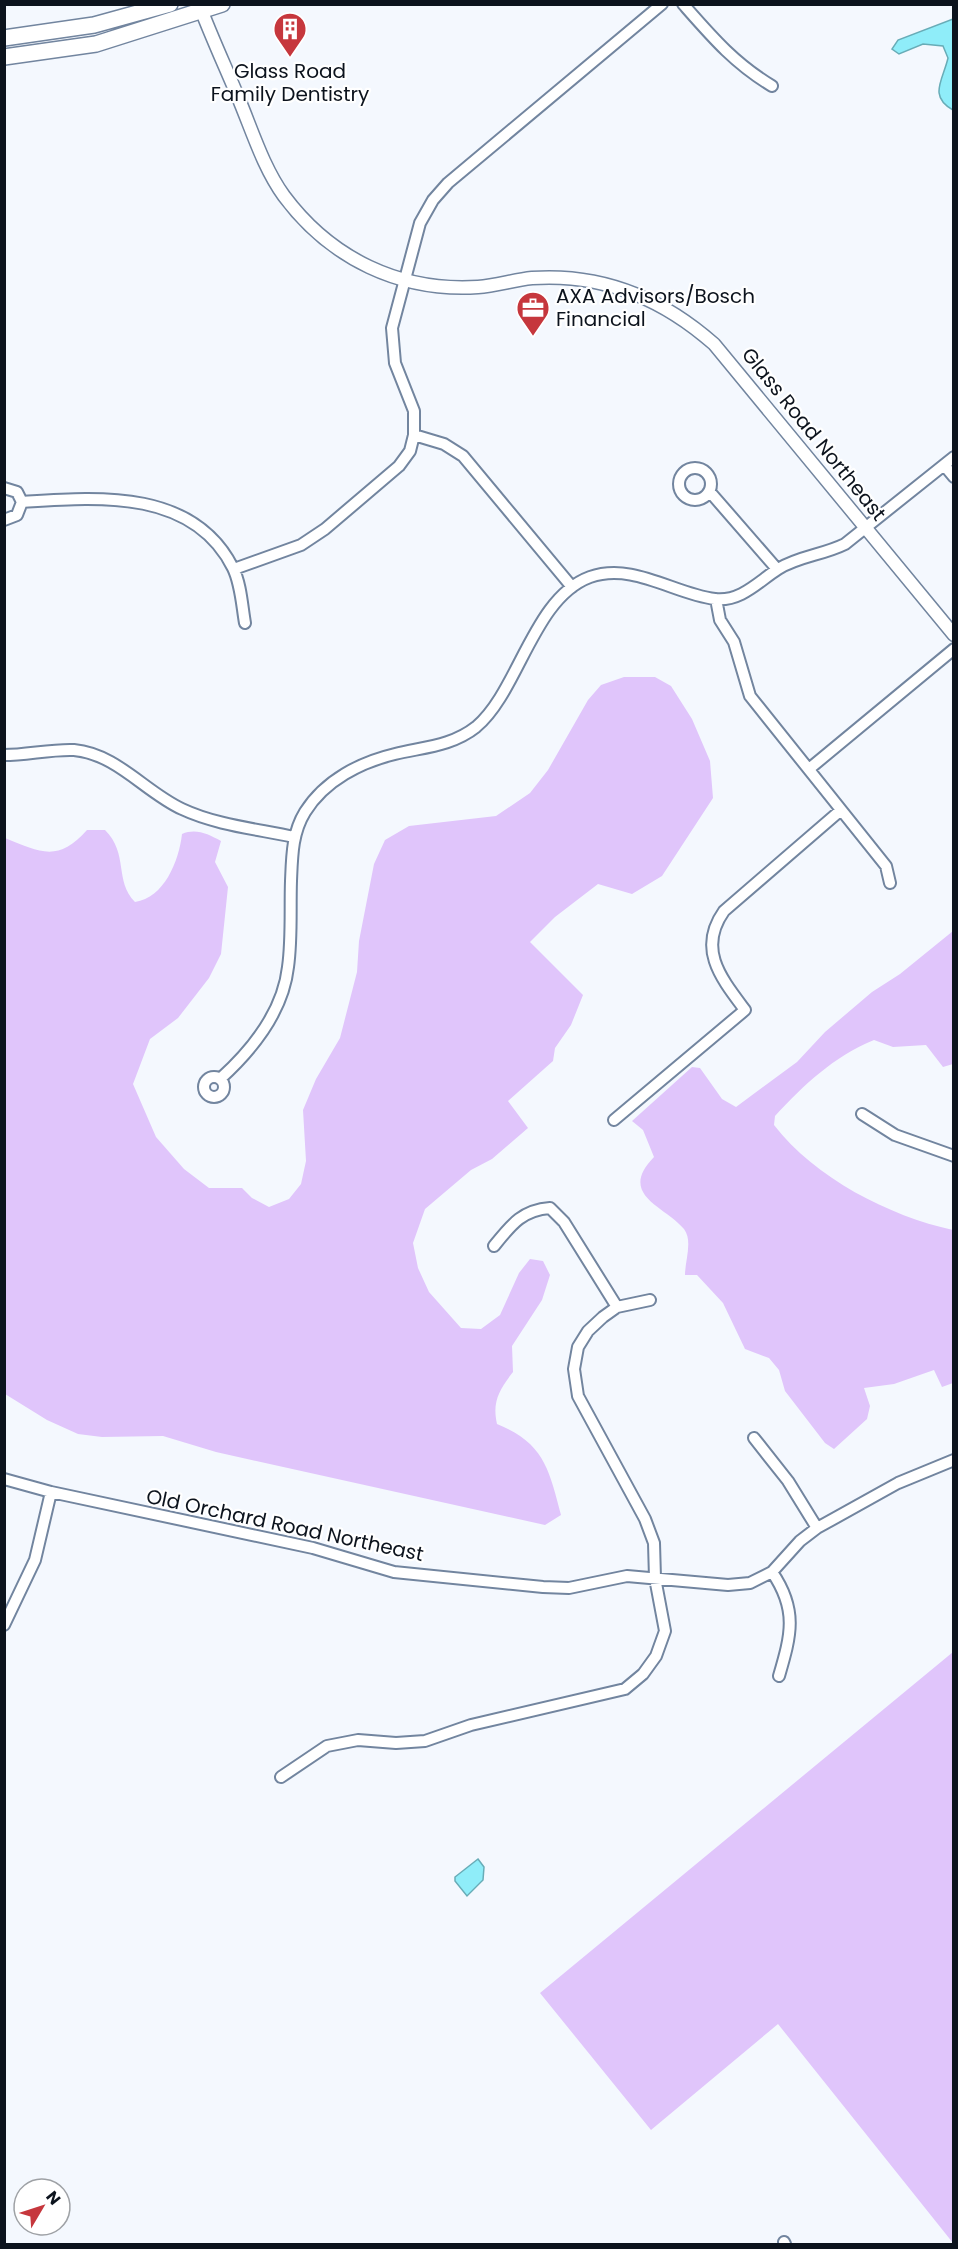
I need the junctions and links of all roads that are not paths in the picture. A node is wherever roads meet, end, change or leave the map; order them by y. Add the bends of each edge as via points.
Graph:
1 (170, 4) edge
2 (222, 4) edge
3 (662, 4) edge
4 (683, 4) edge
5 (201, 9) edge
6 (4, 38) edge
7 (4, 57) edge
8 (772, 86) dead end
9 (403, 282) junction
10 (414, 435) junction
11 (954, 457) edge
12 (944, 465) junction
13 (954, 477) edge
14 (4, 488) edge
15 (710, 492) dead end
16 (22, 502) junction
17 (4, 519) edge
18 (865, 528) junction
19 (234, 569) junction
20 (777, 569) junction
21 (573, 587) junction
22 (716, 599) junction
23 (245, 622) dead end
24 (954, 635) edge
25 (954, 649) edge
26 (4, 755) edge
27 (809, 769) junction
28 (841, 810) junction
29 (294, 837) junction
30 (890, 883) dead end
31 (220, 1079) dead end
32 (862, 1114) dead end
33 (614, 1120) dead end
34 (954, 1156) edge
35 (494, 1246) dead end
36 (650, 1300) dead end
37 (617, 1307) junction
38 (754, 1438) dead end
39 (954, 1460) edge
40 (4, 1479) edge
41 (51, 1492) junction
42 (817, 1528) junction
43 (772, 1572) junction
44 (655, 1578) junction
45 (4, 1625) edge
46 (779, 1676) dead end
47 (281, 1777) dead end

1 - 6 main road via 94,25
2 - 5 main road
3 - 9 street via 448,183 420,223
4 - 8 street via 743,69
5 - 7 main road via 96,44
5 - 9 street, Glass Road Northeast via 269,170 284,196 331,243
9 - 10 street via 392,343 395,363 414,411
9 - 18 street, Glass Road Northeast via 480,287 531,278 585,280 635,292 669,308 714,344
10 - 19 street via 410,451 399,466 326,529 301,545
10 - 21 street via 444,444 463,456
11 - 12 street
12 - 13 street
12 - 18 street
14 - 16 street via 17,492
15 - 20 street
16 - 17 street via 17,515
16 - 19 street via 108,497 150,504 185,519 214,540
18 - 20 street via 828,552 800,558
18 - 24 street, Glass Road Northeast
19 - 23 street
20 - 22 street via 742,594
21 - 22 street via 590,577 611,573 634,575
21 - 29 street via 542,622 495,706 476,726 454,741 364,763 342,776 305,812
22 - 27 street via 720,620 734,642 750,696
25 - 27 street
26 - 29 street via 74,750 107,760 183,810
27 - 28 street
28 - 30 street via 886,866
28 - 33 street via 724,911 714,925 711,937 720,977 745,1010
29 - 31 street via 288,968 282,992 256,1041
32 - 34 street via 895,1135
35 - 37 street via 532,1210 550,1208 564,1222
36 - 37 street
37 - 44 street via 588,1331 578,1347 574,1369 578,1396 645,1519 654,1544
38 - 42 street via 788,1481
39 - 42 street, Old Orchard Road Northeast via 898,1483
40 - 41 street, Old Orchard Road Northeast
41 - 44 street, Old Orchard Road Northeast via 236,1530 394,1572 569,1588 627,1576
41 - 45 street via 34,1560
42 - 43 street, Old Orchard Road Northeast
43 - 44 street, Old Orchard Road Northeast via 750,1583 728,1585
43 - 46 street via 784,1589 790,1609 791,1628
44 - 47 street via 664,1631 656,1656 625,1689 471,1725 425,1741 358,1740 327,1746

